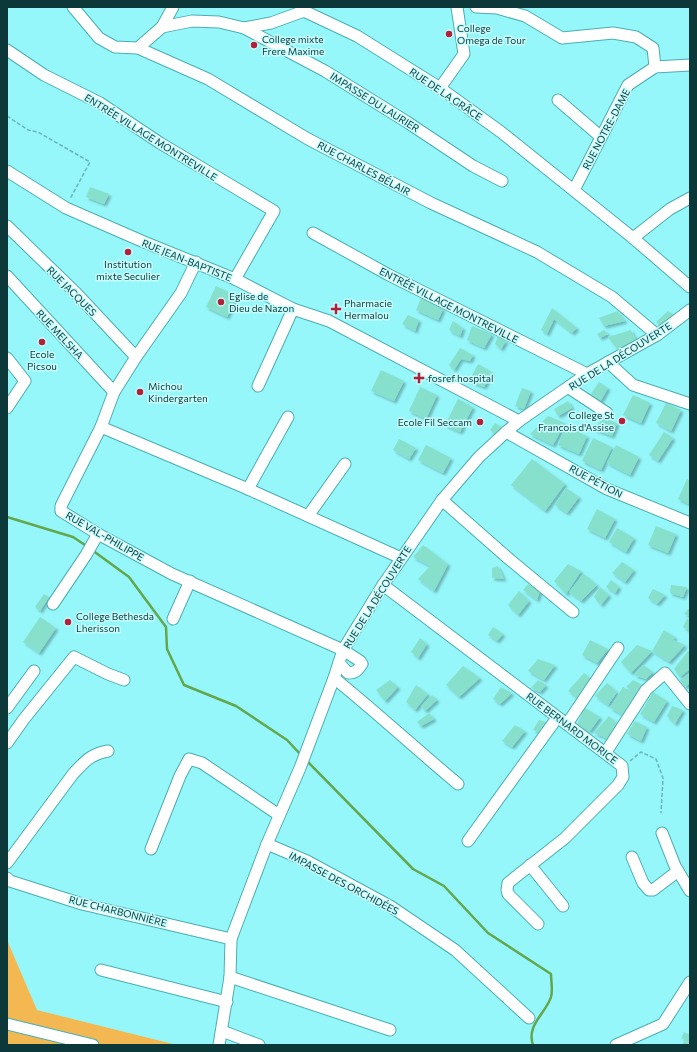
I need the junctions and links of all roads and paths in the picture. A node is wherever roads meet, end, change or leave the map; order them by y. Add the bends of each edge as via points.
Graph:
1 (73, 7) edge
2 (173, 7) edge
3 (458, 7) edge
4 (476, 7) edge
5 (305, 9) edge
6 (162, 28) junction
7 (244, 28) junction
8 (138, 48) junction
9 (7, 50) edge
10 (690, 66) edge
11 (655, 68) junction
12 (440, 88) junction
13 (558, 100) dead end
14 (7, 116) edge
15 (601, 137) junction
16 (7, 171) edge
17 (502, 181) dead end
18 (574, 190) junction
19 (690, 198) edge
20 (66, 208) junction
21 (7, 226) edge
22 (313, 233) dead end
23 (633, 238) junction
24 (196, 262) junction
25 (7, 276) edge
26 (235, 279) junction
27 (690, 287) edge
28 (293, 309) junction
29 (690, 310) edge
30 (657, 335) junction
31 (136, 357) junction
32 (7, 358) edge
33 (608, 362) junction
34 (587, 374) junction
35 (258, 386) dead end
36 (568, 388) junction
37 (114, 392) junction
38 (690, 404) edge
39 (7, 408) edge
40 (607, 413) dead end
41 (288, 417) dead end
42 (520, 421) junction
43 (101, 427) junction
44 (506, 432) junction
45 (345, 464) dead end
46 (248, 489) junction
47 (442, 500) junction
48 (308, 516) junction
49 (690, 523) edge
50 (96, 538) junction
51 (401, 558) junction
52 (190, 581) junction
53 (383, 584) junction
54 (53, 604) dead end
55 (573, 612) dead end
56 (173, 619) dead end
57 (618, 648) dead end
58 (343, 650) junction
59 (339, 663) junction
60 (34, 671) dead end
61 (334, 678) junction
62 (124, 680) dead end
63 (690, 704) edge
64 (7, 708) edge
65 (562, 721) junction
66 (7, 743) edge
67 (108, 751) dead end
68 (606, 752) junction
69 (622, 766) junction
70 (458, 784) dead end
71 (661, 813) dead end
72 (279, 816) junction
73 (662, 833) dead end
74 (468, 841) dead end
75 (267, 844) junction
76 (151, 849) dead end
77 (632, 857) dead end
78 (7, 863) edge
79 (530, 865) junction
80 (678, 871) junction
81 (7, 878) edge
82 (690, 891) edge
83 (563, 906) dead end
84 (538, 924) dead end
85 (231, 939) junction
86 (101, 970) dead end
87 (230, 977) junction
88 (690, 982) edge
89 (227, 1002) junction
90 (529, 1018) dead end
91 (7, 1024) edge
92 (390, 1030) dead end
93 (222, 1031) junction
94 (93, 1045) edge
95 (219, 1045) edge
96 (260, 1045) edge
97 (616, 1045) edge

1 - 8 street, RUE CHARLES BÉLAIR via 99,38 115,47
2 - 6 street, RUE DE LA GRÂCE
3 - 12 street via 464,54
4 - 11 street via 497,8 525,16 562,38 613,33 636,36 653,48
5 - 7 street, RUE DE LA GRÂCE via 270,23
5 - 12 street, RUE DE LA GRÂCE via 357,36
6 - 7 street, RUE DE LA GRÂCE via 192,21 219,22
6 - 8 street, RUE DE LA GRÂCE
7 - 17 street, IMPASSE DU LAURIER via 325,71 473,166
8 - 30 street, RUE CHARLES BÉLAIR via 208,79 308,139 431,203 537,252 612,297
9 - 26 street, ENTRÉE VILLAGE MONTREVILLE via 44,75 100,103 160,143 274,211
10 - 11 street, RUE NOTRE-DAME
11 - 15 street, RUE NOTRE-DAME via 628,85
12 - 18 street, RUE DE LA GRÂCE
13 - 15 street
14 - 20 path via 28,130 38,132 90,162
15 - 18 street, RUE NOTRE-DAME
16 - 20 street, RUE JEAN-BAPTISTE
18 - 23 street, RUE DE LA GRÂCE
19 - 23 street via 670,209
20 - 24 street, RUE JEAN-BAPTISTE
21 - 31 street, RUE JACQUES via 77,294
22 - 34 street, ENTRÉE VILLAGE MONTREVILLE via 389,275
23 - 27 street, RUE DE LA GRÂCE
24 - 26 street, RUE JEAN-BAPTISTE
24 - 31 street, RUE VAL-PHILIPPE via 181,293
25 - 37 street, RUE MELSHA
26 - 28 street, RUE JEAN-BAPTISTE
28 - 35 street
28 - 42 street, RUE JEAN-BAPTISTE via 329,321
29 - 30 street, RUE DE LA DÉCOUVERTE
30 - 33 street, RUE DE LA DÉCOUVERTE
31 - 37 street, RUE VAL-PHILIPPE
32 - 39 street via 25,381
33 - 34 street, RUE DE LA DÉCOUVERTE
33 - 38 street via 633,385
34 - 36 street, RUE DE LA DÉCOUVERTE
36 - 40 street
36 - 42 street, RUE DE LA DÉCOUVERTE
37 - 43 street, RUE VAL-PHILIPPE
41 - 46 street
42 - 44 street, RUE DE LA DÉCOUVERTE
43 - 46 street
43 - 50 street, RUE VAL-PHILIPPE via 61,506 61,511
44 - 47 street, RUE DE LA DÉCOUVERTE via 479,457
44 - 49 street, RUE PÉTION via 607,489
45 - 48 street
46 - 48 street
47 - 51 street, RUE DE LA DÉCOUVERTE
47 - 55 street
48 - 51 street
50 - 52 street, RUE VAL-PHILIPPE
50 - 54 street
51 - 53 street, RUE DE LA DÉCOUVERTE
52 - 56 street
52 - 58 street, RUE VAL-PHILIPPE
53 - 58 street, RUE DE LA DÉCOUVERTE
53 - 65 street, RUE BERNARD MORICE
57 - 65 street
58 - 59 street, RUE DE LA DÉCOUVERTE
58 - 59 street, RUE VAL-PHILIPPE via 362,664 358,670 348,673
59 - 61 street, RUE DE LA DÉCOUVERTE
60 - 64 street
61 - 70 street
61 - 72 street, RUE DE LA DÉCOUVERTE
62 - 66 street via 74,658
63 - 68 street via 665,673 646,690
65 - 68 street, RUE BERNARD MORICE
65 - 74 street
67 - 78 street via 96,753 85,760
68 - 69 street, RUE BERNARD MORICE
69 - 71 path via 641,752 656,758 663,778
69 - 79 street, RUE BERNARD MORICE via 623,777 618,785 565,838
72 - 75 street, RUE DE LA DÉCOUVERTE
72 - 76 street via 202,763 189,759
73 - 80 street
75 - 85 street, RUE DE LA DÉCOUVERTE
75 - 90 street, IMPASSE DES ORCHIDÉES via 390,906 454,950
77 - 80 street via 643,883 649,890 653,890
79 - 83 street
79 - 84 street, RUE BERNARD MORICE via 508,882 507,890
80 - 82 street
81 - 85 street, RUE CHARBONNIÈRE via 82,904
85 - 87 street, RUE DE LA DÉCOUVERTE
86 - 89 street
87 - 89 street, RUE DE LA DÉCOUVERTE
87 - 92 street
88 - 97 street via 663,1024
89 - 93 street, RUE DE LA DÉCOUVERTE
91 - 94 street
93 - 95 street, RUE DE LA DÉCOUVERTE
93 - 96 street

